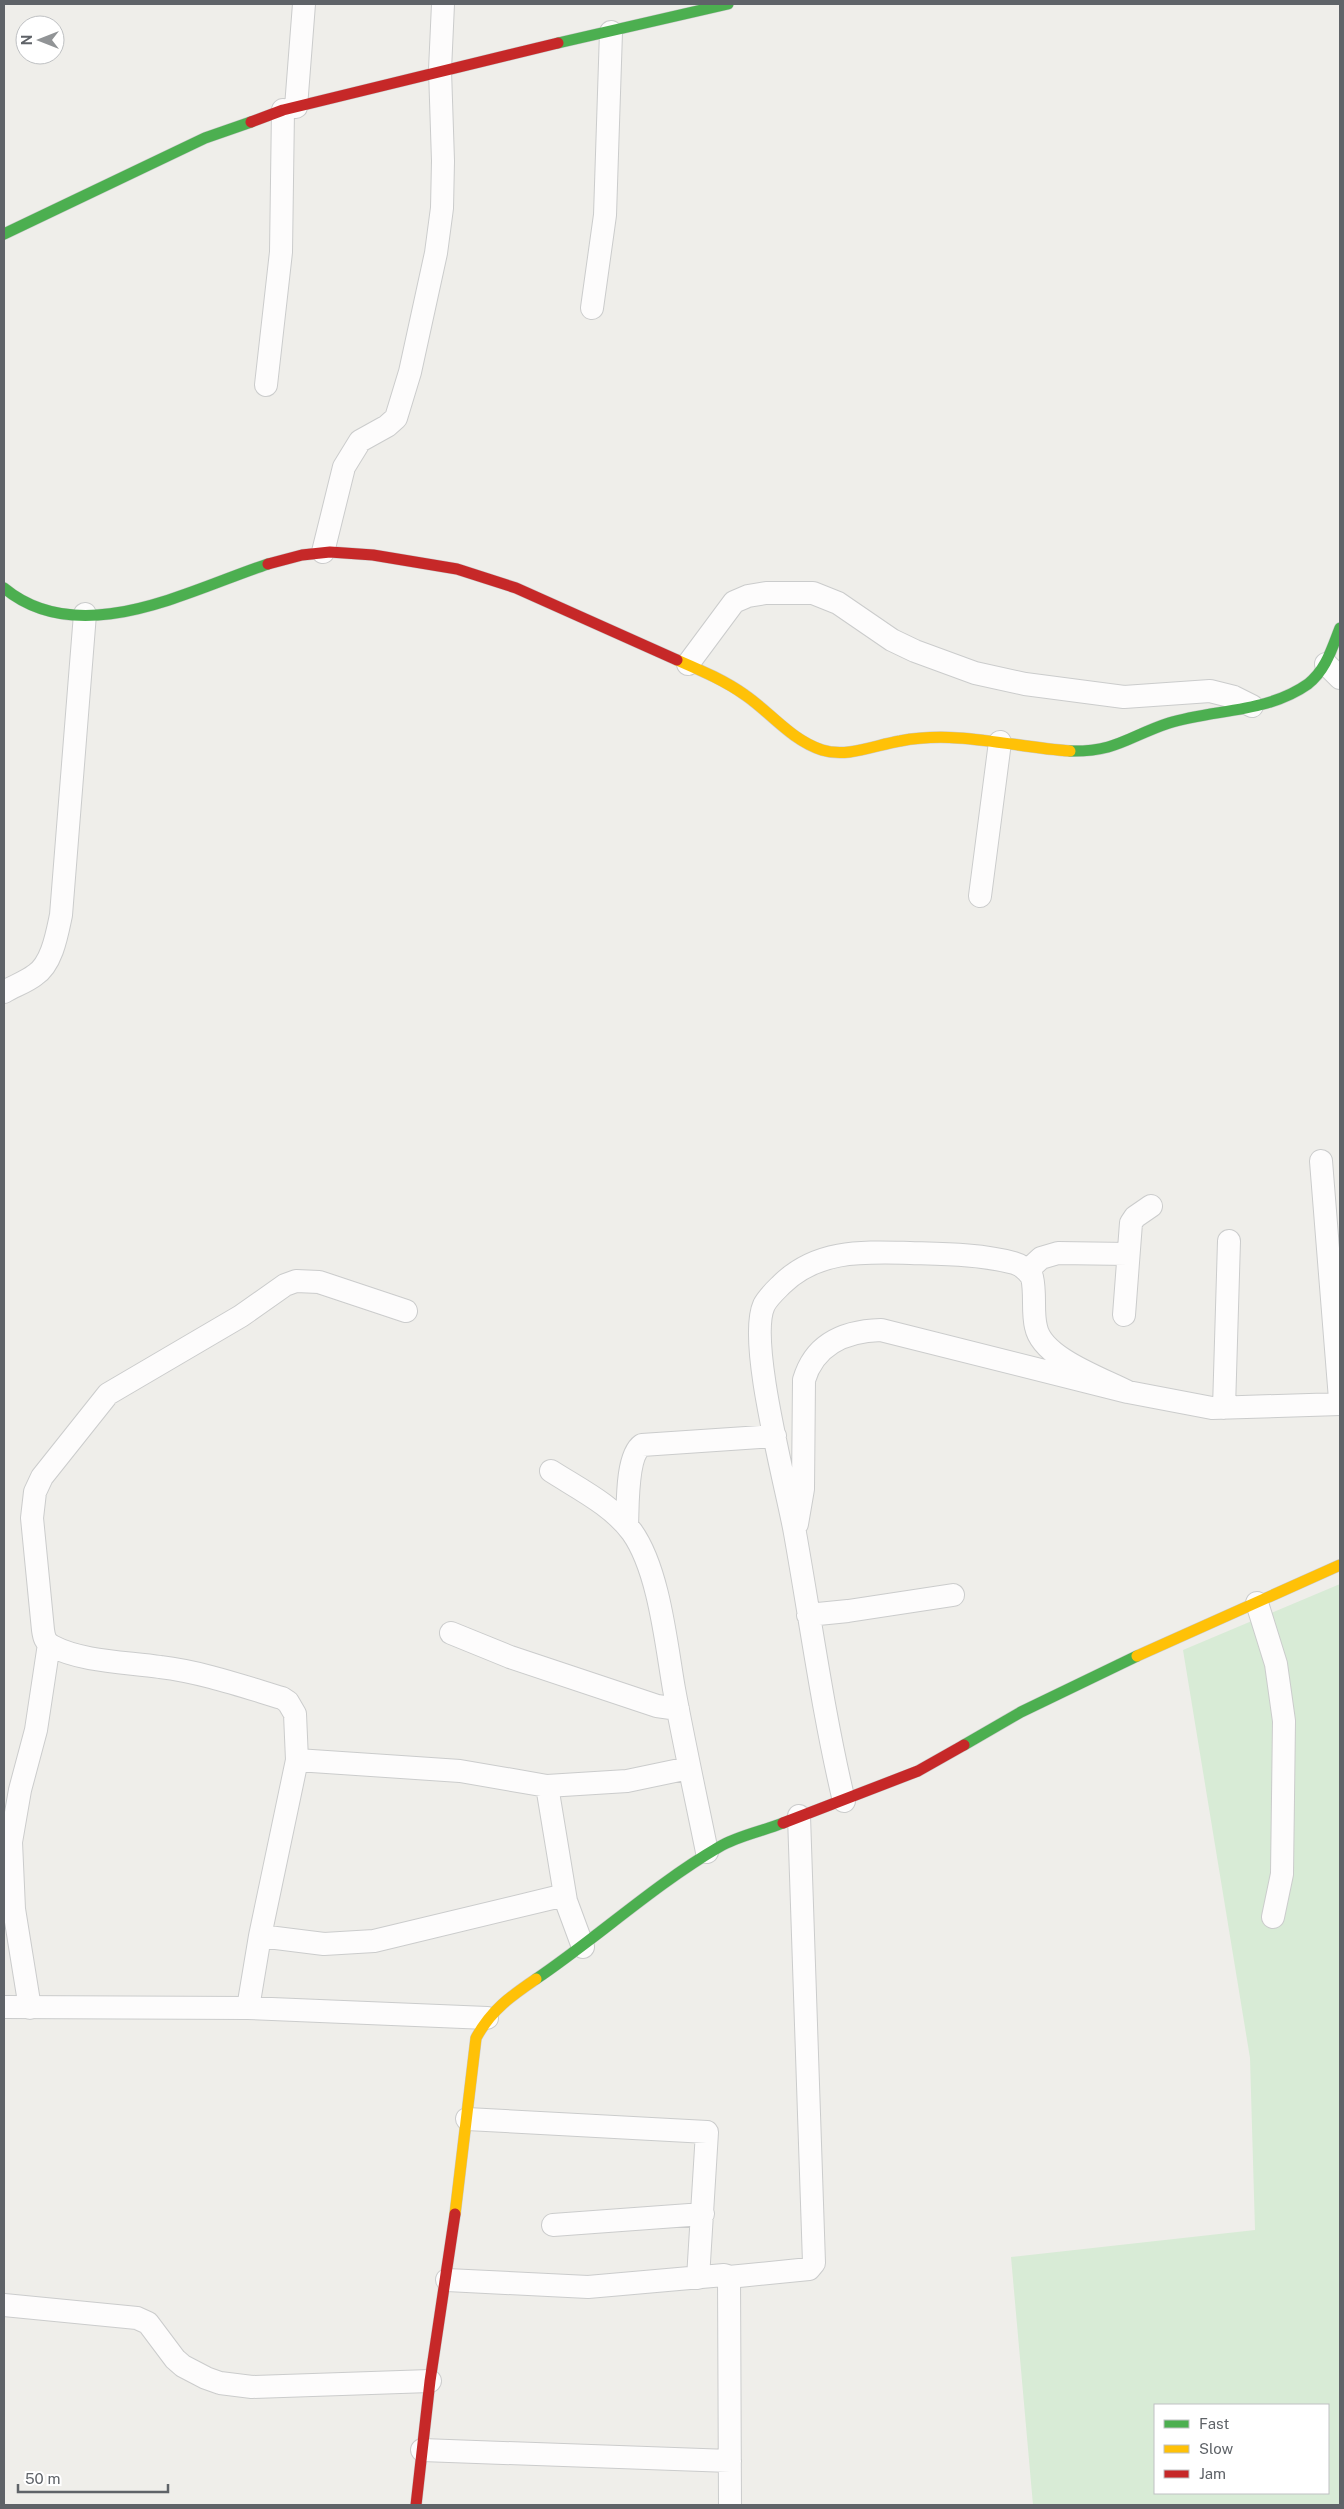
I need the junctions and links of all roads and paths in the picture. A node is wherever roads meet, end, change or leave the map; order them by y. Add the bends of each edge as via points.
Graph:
1 (304, 4) edge
2 (443, 4) edge
3 (728, 4) edge
4 (611, 32) junction
5 (440, 70) junction
6 (290, 109) junction
7 (4, 234) edge
8 (592, 308) dead end
9 (266, 385) dead end
10 (323, 552) junction
11 (4, 588) edge
12 (85, 614) junction
13 (1340, 628) edge
14 (688, 664) junction
15 (1333, 671) edge
16 (1252, 706) junction
17 (1000, 742) junction
18 (980, 896) dead end
19 (4, 992) edge
20 (1320, 1161) dead end
21 (1151, 1206) dead end
22 (1229, 1241) dead end
23 (1128, 1254) junction
24 (1028, 1270) junction
25 (406, 1311) dead end
26 (1124, 1315) dead end
27 (1128, 1392) junction
28 (1340, 1399) edge
29 (1340, 1404) edge
30 (1224, 1408) junction
31 (775, 1436) junction
32 (551, 1471) dead end
33 (627, 1526) junction
34 (795, 1532) junction
35 (1340, 1565) edge
36 (953, 1595) dead end
37 (1257, 1603) junction
38 (808, 1615) junction
39 (451, 1633) dead end
40 (49, 1644) junction
41 (678, 1709) junction
42 (297, 1760) junction
43 (689, 1768) junction
44 (547, 1786) junction
45 (844, 1801) junction
46 (799, 1816) junction
47 (707, 1852) junction
48 (566, 1895) junction
49 (1272, 1917) dead end
50 (260, 1936) junction
51 (583, 1947) junction
52 (4, 2007) edge
53 (30, 2008) junction
54 (248, 2008) junction
55 (487, 2018) junction
56 (468, 2119) junction
57 (703, 2214) junction
58 (553, 2225) dead end
59 (729, 2277) junction
60 (698, 2278) junction
61 (447, 2280) junction
62 (4, 2305) edge
63 (430, 2381) junction
64 (422, 2450) junction
65 (730, 2461) junction
66 (416, 2505) edge
67 (730, 2505) edge

1 - 6 street
2 - 5 street
3 - 4 street
4 - 5 street
4 - 8 street via 604,215
5 - 6 street
5 - 10 street via 442,208 436,253 410,372 396,418 360,441 344,467
6 - 7 street via 205,138
6 - 9 street via 281,252
10 - 12 street via 274,562 140,609
10 - 14 street via 359,553 486,577
11 - 12 street via 18,600 45,612
12 - 19 street via 60,924 42,969
13 - 15 street
14 - 16 street via 740,598 766,593 813,593 838,603 892,640 975,673 1025,684 1124,697 1210,691
14 - 17 street via 738,690 803,741 821,750 835,753 932,737
15 - 16 street via 1292,694
16 - 17 street via 1174,721 1101,751 1047,750
17 - 18 street
20 - 28 street
21 - 23 street via 1131,1223
22 - 30 street
23 - 24 street via 1058,1253 1041,1258
23 - 26 street
24 - 27 street via 1034,1286 1035,1326 1042,1343 1056,1355
24 - 31 street via 1015,1263 986,1258 858,1252 802,1268 765,1302 760,1318 761,1359
25 - 40 street via 318,1282 285,1284 241,1316 108,1394 42,1477 33,1502 44,1638
27 - 30 street
27 - 34 street via 881,1330 853,1332 822,1351 808,1368 804,1380 802,1502
29 - 30 street
31 - 33 street via 642,1445 636,1449 632,1461
31 - 34 street
32 - 33 street via 606,1506
33 - 41 street via 642,1548 651,1571
34 - 38 street
35 - 37 street
36 - 38 street
37 - 45 street via 1170,1640 1021,1712 918,1771
37 - 49 street via 1276,1664 1284,1721 1282,1874
38 - 45 street via 827,1729
39 - 41 street via 510,1657 657,1706
40 - 42 street via 120,1663 161,1667 220,1679 282,1698 295,1714
40 - 53 street via 36,1730 20,1790 11,1842 14,1909
41 - 43 street
42 - 44 street via 460,1772
42 - 50 street
43 - 44 street via 627,1781
43 - 47 street
44 - 48 street
45 - 46 street
46 - 47 street
46 - 59 street via 814,2263 809,2268
47 - 51 street
48 - 50 street via 374,1941 324,1944
48 - 51 street
50 - 54 street
51 - 55 street via 514,1994
52 - 53 street
53 - 54 street
54 - 55 street
55 - 56 street via 476,2038
56 - 57 street via 707,2132
56 - 61 street
57 - 58 street
57 - 60 street
59 - 60 street
59 - 65 street
60 - 61 street via 588,2287
61 - 63 street
62 - 63 street via 137,2318 148,2323 175,2359 220,2383 252,2387
63 - 64 street
64 - 65 street
64 - 66 street
65 - 67 street

